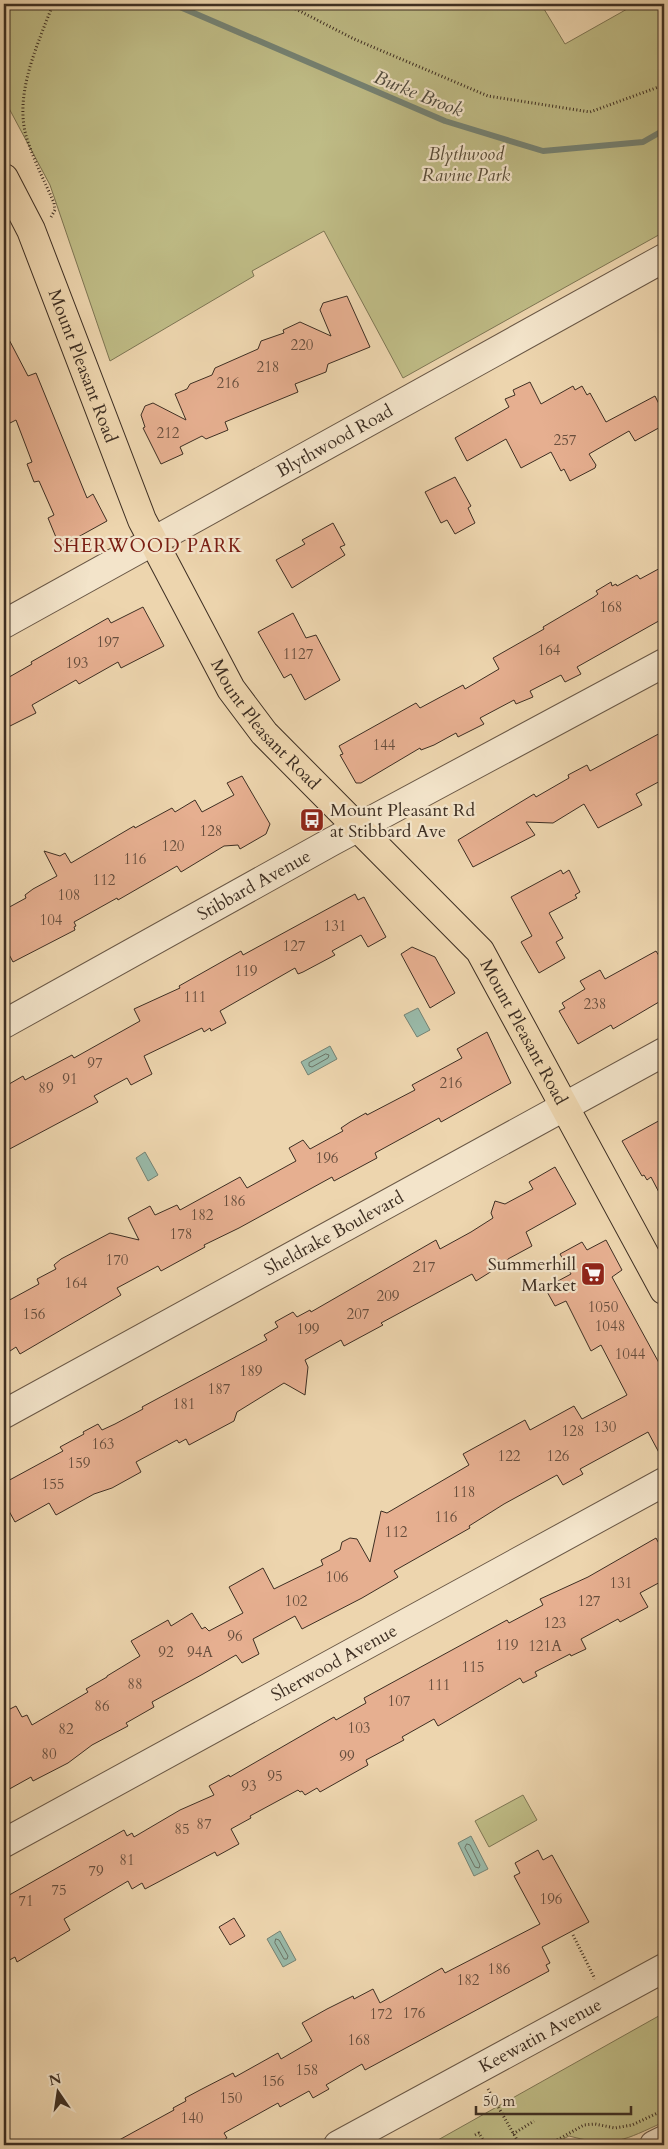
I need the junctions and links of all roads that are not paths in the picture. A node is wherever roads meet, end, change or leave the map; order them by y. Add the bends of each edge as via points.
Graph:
1 (4, 178) edge
2 (664, 258) edge
3 (154, 543) junction
4 (4, 624) edge
5 (664, 663) edge
6 (359, 827) junction
7 (4, 1024) edge
8 (664, 1052) edge
9 (565, 1106) junction
10 (664, 1290) edge
11 (4, 1414) edge
12 (664, 1482) edge
13 (4, 1843) edge
14 (664, 1968) edge
15 (664, 2140) edge
16 (338, 2145) edge
17 (654, 2145) edge

1 - 3 main road, Mount Pleasant Road via 41,223 142,520
2 - 3 street, Blythwood Road via 350,430
3 - 4 street, Blythwood Road
3 - 6 main road, Mount Pleasant Road via 244,708 264,733
5 - 6 street, Stibbard Avenue
6 - 7 street, Stibbard Avenue
6 - 9 main road, Mount Pleasant Road via 480,952
8 - 9 street, Sheldrake Boulevard
9 - 10 main road, Mount Pleasant Road
9 - 11 street, Sheldrake Boulevard
12 - 13 street, Sherwood Avenue
14 - 16 street, Keewatin Avenue
15 - 17 street

